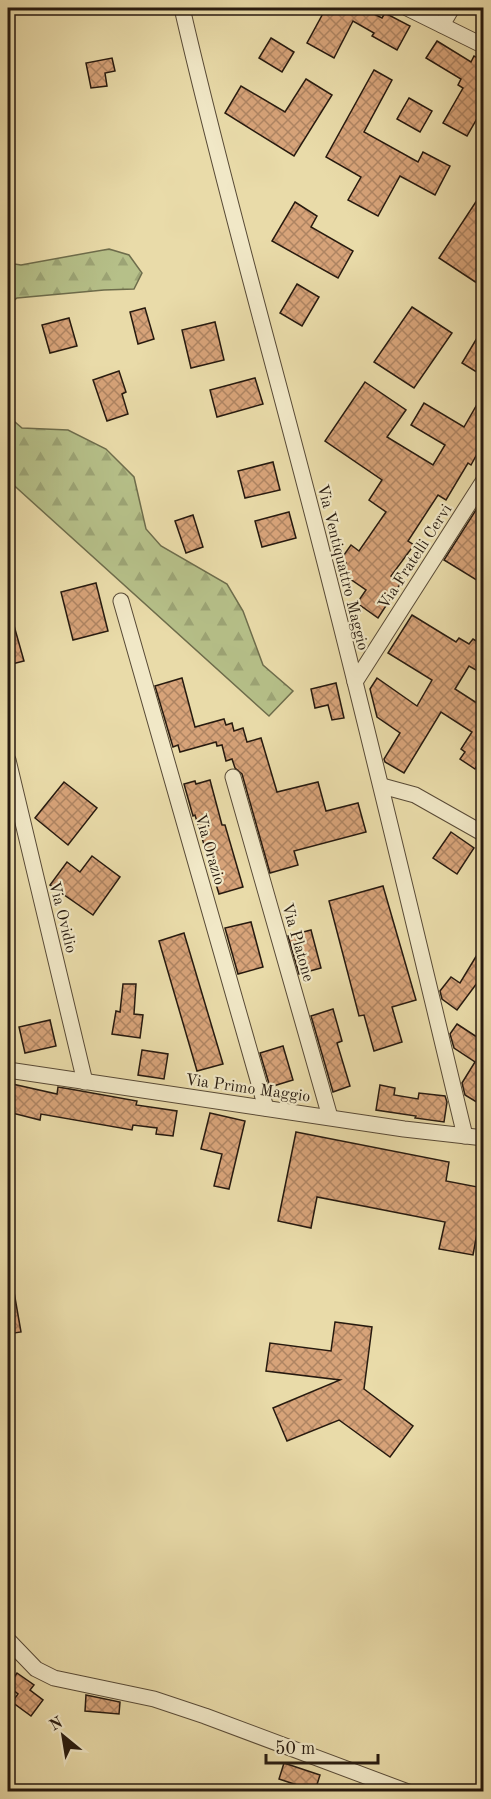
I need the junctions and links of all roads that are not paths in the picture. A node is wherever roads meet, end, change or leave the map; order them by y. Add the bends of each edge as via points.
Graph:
1 (182, 8) edge
2 (407, 8) edge
3 (452, 8) edge
4 (442, 25) junction
5 (483, 46) edge
6 (483, 480) edge
7 (121, 601) dead end
8 (355, 682) junction
9 (8, 760) edge
10 (233, 777) dead end
11 (381, 786) junction
12 (483, 834) edge
13 (8, 1071) edge
14 (86, 1082) junction
15 (266, 1108) junction
16 (330, 1117) junction
17 (465, 1136) junction
18 (483, 1138) edge
19 (8, 1641) edge
20 (408, 1791) edge

1 - 8 street, Via Ventiquattro Maggio
2 - 4 street
3 - 4 street
4 - 5 street
6 - 8 street, Via Fratelli Cervi
7 - 15 street, Via Orazio
8 - 11 street, Via Ventiquattro Maggio
9 - 14 street, Via Ovidio
10 - 16 street, Via Platone
11 - 12 street via 415,795
11 - 17 street, Via Ventiquattro Maggio
13 - 14 street, Via Primo Maggio
14 - 15 street, Via Primo Maggio
15 - 16 street, Via Primo Maggio
16 - 17 street, Via Primo Maggio
17 - 18 street, Via Primo Maggio
19 - 20 street via 36,1669 54,1678 154,1699

